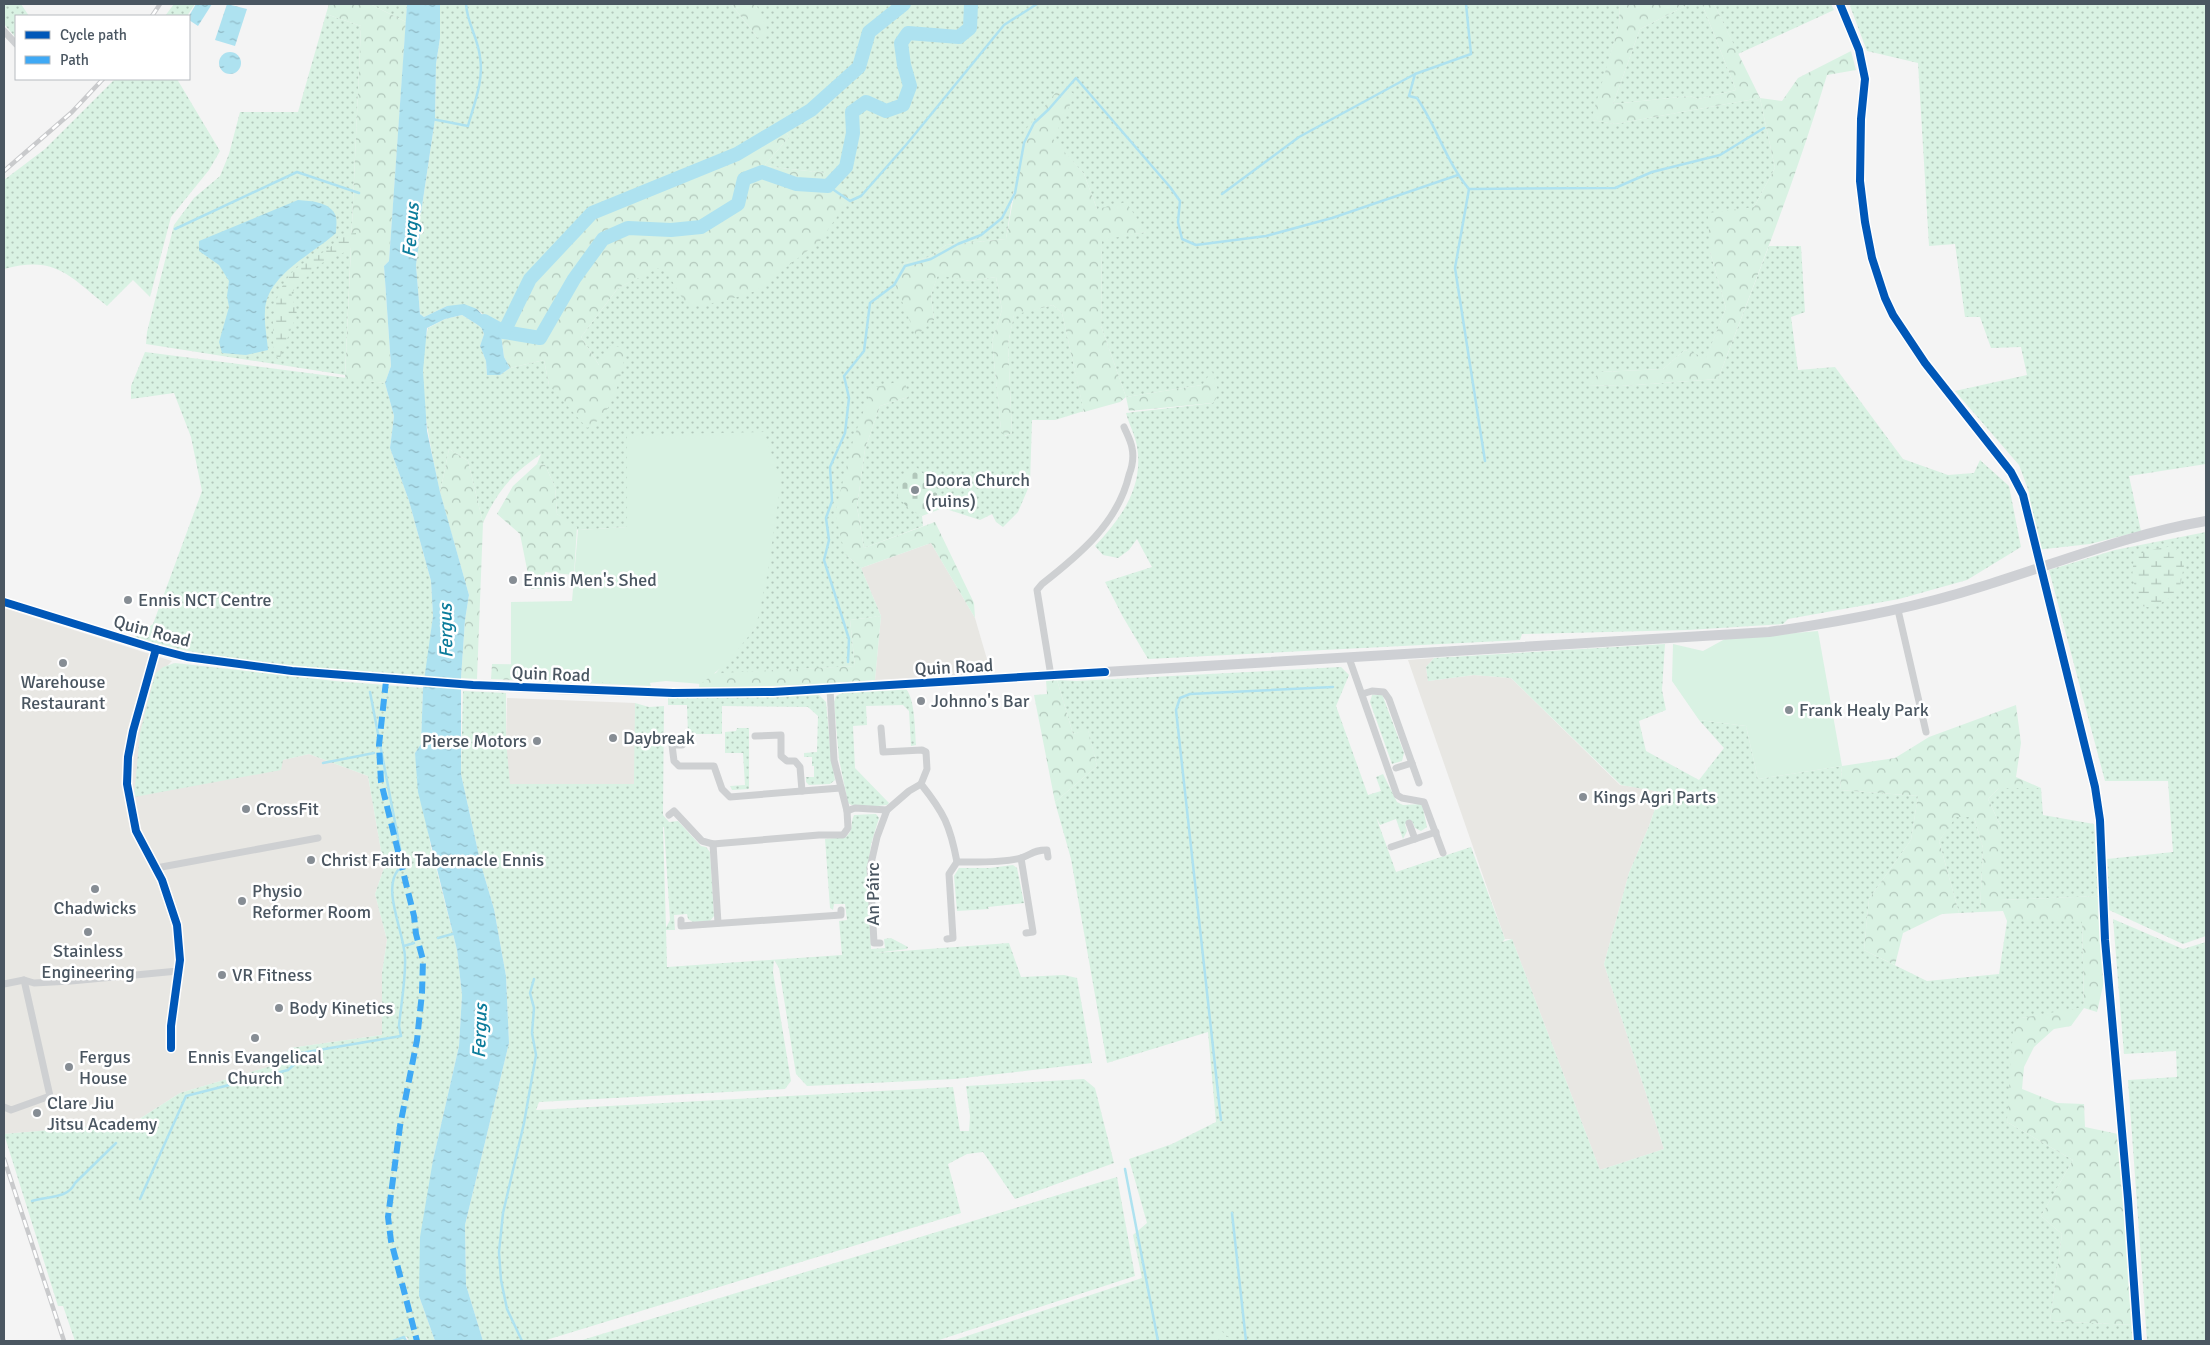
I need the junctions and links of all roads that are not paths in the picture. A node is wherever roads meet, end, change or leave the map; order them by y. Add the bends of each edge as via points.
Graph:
1 (1840, 4) edge
2 (4, 32) edge
3 (15, 43) edge
4 (1124, 427) dead end
5 (2206, 521) edge
6 (2040, 567) junction
7 (4, 602) edge
8 (1898, 610) junction
9 (156, 650) junction
10 (1348, 658) junction
11 (1051, 676) junction
12 (830, 690) junction
13 (1362, 694) junction
14 (881, 728) dead end
15 (1926, 732) dead end
16 (755, 736) dead end
17 (682, 745) dead end
18 (1412, 763) junction
19 (1396, 768) dead end
20 (1419, 783) dead end
21 (921, 784) junction
22 (840, 788) junction
23 (802, 791) junction
24 (887, 810) junction
25 (847, 811) junction
26 (669, 815) dead end
27 (1409, 824) dead end
28 (1436, 832) junction
29 (318, 838) dead end
30 (1415, 839) junction
31 (713, 844) junction
32 (1391, 847) dead end
33 (1443, 853) dead end
34 (1048, 857) dead end
35 (1021, 858) junction
36 (957, 862) junction
37 (156, 868) junction
38 (841, 910) dead end
39 (681, 920) dead end
40 (718, 923) junction
41 (1026, 933) dead end
42 (947, 939) dead end
43 (880, 943) dead end
44 (178, 972) junction
45 (24, 980) junction
46 (4, 984) edge
47 (171, 1048) dead end
48 (4, 1108) edge
49 (2138, 1341) edge

1 - 6 main road via 1859,50 1864,79 1860,181 1872,258 1885,298 1925,363 2011,472 2023,495
2 - 3 street
4 - 11 street via 1133,457 1128,482 1117,508 1084,550 1037,590
5 - 6 main road, Quin Road via 2180,525
6 - 8 main road, Quin Road
6 - 49 main road via 2095,787 2100,820 2105,940
7 - 9 main road, Quin Road
8 - 10 main road, Quin Road via 1769,632
8 - 15 street
9 - 12 main road, Quin Road via 292,671 473,685 673,693
9 - 37 street via 133,731 127,784 136,832
10 - 11 main road, Quin Road
10 - 13 street
11 - 12 main road, Quin Road
12 - 22 street via 834,760
13 - 18 street via 1384,692
13 - 28 street via 1397,795 1424,802
14 - 21 street via 883,752 926,752 927,769
16 - 23 street via 781,735 781,756 787,761 795,761 800,767
17 - 23 street via 672,745 674,762 679,766 714,766 722,788 730,797
18 - 19 street
18 - 20 street
21 - 24 street, An Páirc
21 - 36 street via 951,830
22 - 23 street
22 - 25 street
24 - 25 street via 855,808
24 - 43 street, An Páirc via 876,838 870,868 874,943
25 - 31 street via 848,828 843,835
26 - 31 street via 674,811 702,841
27 - 30 street
28 - 30 street
28 - 33 street
29 - 37 street
30 - 32 street
31 - 40 street
34 - 35 street via 1047,850 1036,850
35 - 36 street
35 - 41 street via 1033,932
36 - 42 street via 949,874 953,938
37 - 44 street via 171,901 177,925
38 - 40 street via 841,916
39 - 40 street via 681,926
44 - 45 street via 34,983
44 - 47 street
45 - 46 street
45 - 48 street via 50,1096 12,1110

